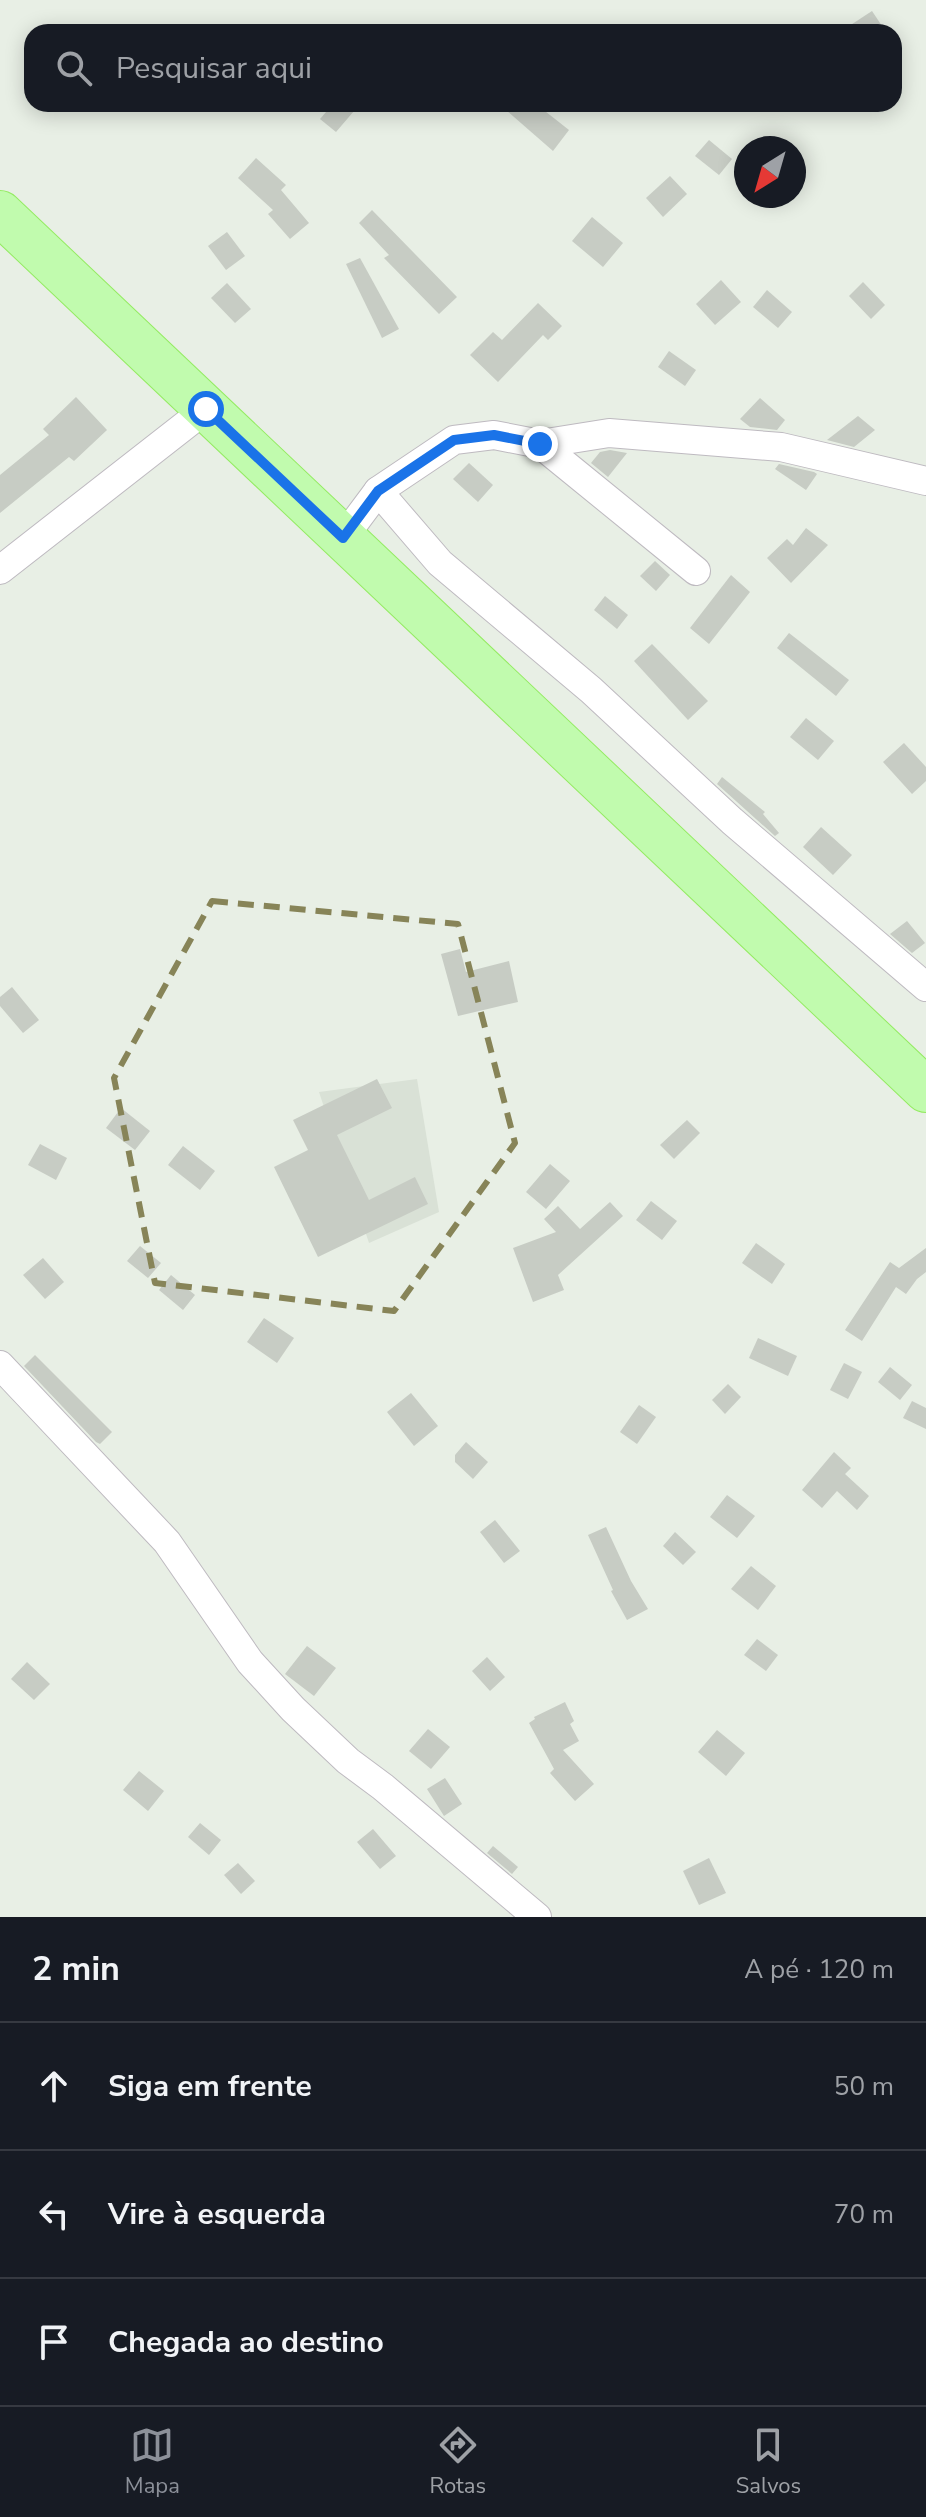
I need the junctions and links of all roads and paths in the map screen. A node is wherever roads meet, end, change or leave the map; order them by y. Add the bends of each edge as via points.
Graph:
1 (0, 213) edge
2 (206, 409) junction
3 (540, 444) junction
4 (926, 481) edge
5 (378, 491) junction
6 (343, 538) junction
7 (0, 570) edge
8 (696, 571) dead end
9 (926, 987) edge
10 (926, 1090) edge
11 (0, 1365) edge
12 (537, 1917) edge

1 - 2 main road
2 - 6 main road
2 - 7 street
3 - 4 street via 609,433 781,447
3 - 5 street via 494,435 454,440
3 - 8 street
5 - 6 street
5 - 9 street via 440,563
6 - 10 main road
11 - 12 street via 167,1542 250,1662 293,1709

